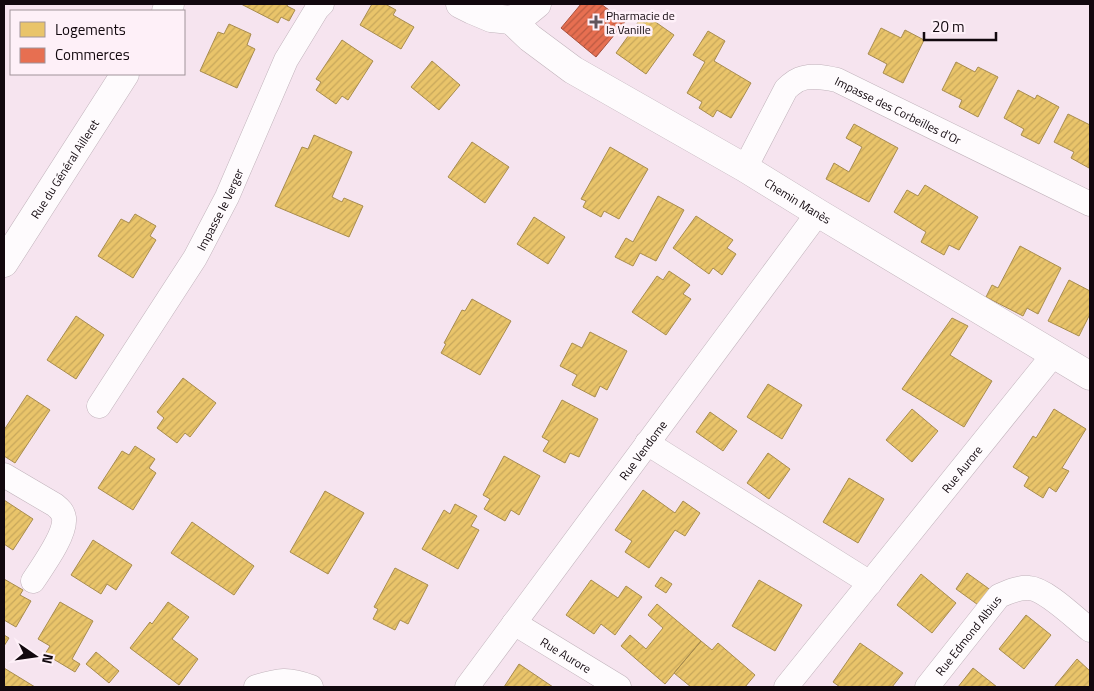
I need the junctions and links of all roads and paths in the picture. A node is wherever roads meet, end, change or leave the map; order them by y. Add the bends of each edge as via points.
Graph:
1 (322, 4) edge
2 (460, 4) edge
3 (537, 4) edge
4 (511, 20) junction
5 (125, 75) edge
6 (745, 168) junction
7 (1090, 204) edge
8 (818, 213) junction
9 (4, 263) edge
10 (1054, 354) junction
11 (1090, 376) edge
12 (99, 406) dead end
13 (647, 442) junction
14 (4, 475) edge
15 (33, 581) dead end
16 (870, 583) junction
17 (514, 622) junction
18 (1090, 630) edge
19 (256, 687) edge
20 (311, 687) edge
21 (467, 687) edge
22 (620, 687) edge
23 (786, 687) edge
24 (927, 687) edge

1 - 12 street, Impasse le Verger via 286,60 227,197 195,258
2 - 4 street via 491,18
3 - 4 street
4 - 6 street, Chemin Manès via 573,70
5 - 9 street, Rue du Général Ailleret
6 - 7 street, Impasse des Corbeilles d'Or via 786,88 797,80 824,77 837,80
6 - 8 street, Chemin Manès
8 - 10 street, Chemin Manès
8 - 13 street, Rue Vendome
10 - 11 street, Chemin Manès
10 - 16 street, Rue Aurore
13 - 16 street
13 - 17 street, Rue Vendome
14 - 15 street via 55,505 64,518 59,538
16 - 23 street, Rue Aurore
17 - 21 street, Rue Vendome
17 - 22 street, Rue Aurore
18 - 24 street, Rue Edmond Albius via 1046,594 1030,588 1013,590 999,596
19 - 20 street via 278,681 298,682

